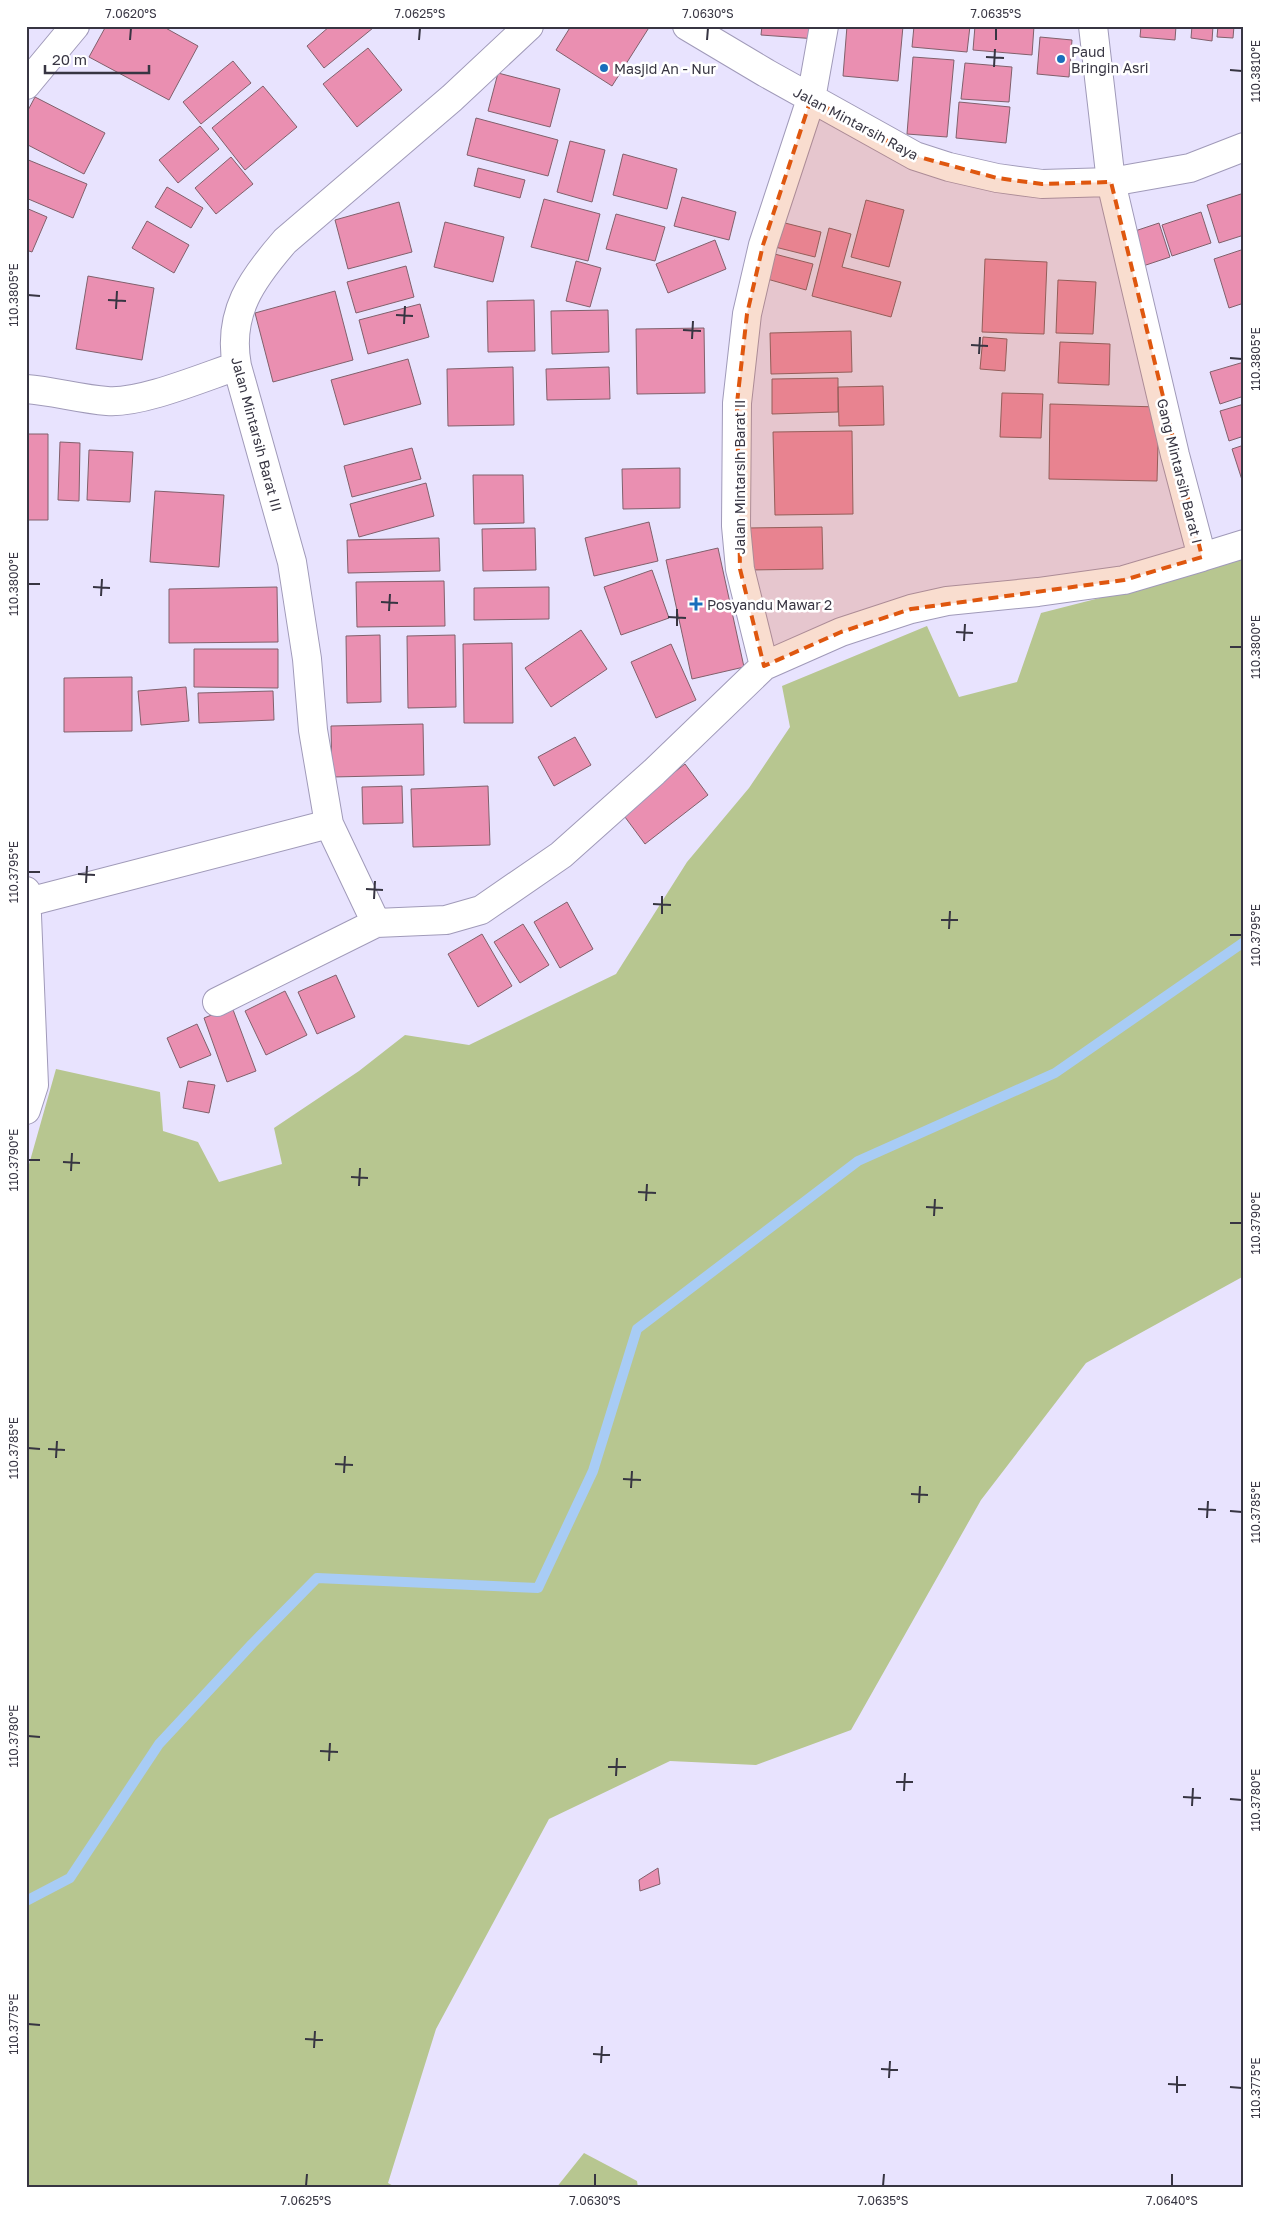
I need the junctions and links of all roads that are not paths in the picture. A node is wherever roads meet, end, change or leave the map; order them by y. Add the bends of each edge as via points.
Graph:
1 (75, 26) edge
2 (529, 26) edge
3 (687, 26) edge
4 (824, 26) edge
5 (1093, 26) edge
6 (26, 85) edge
7 (812, 99) junction
8 (1244, 147) edge
9 (1111, 182) junction
10 (237, 366) junction
11 (26, 389) edge
12 (1244, 544) edge
13 (1202, 558) junction
14 (764, 666) junction
15 (329, 824) junction
16 (27, 896) edge
17 (376, 923) junction
18 (217, 1002) dead end
19 (26, 1110) edge

1 - 6 street
2 - 10 street, Jalan Mintarsih Barat III via 452,98 286,241 262,268 240,307 234,329
3 - 7 street, Jalan Mintarsih Raya
4 - 7 street, Jalan Mintarsih Barat II
5 - 9 street, Gang Mintarsih Barat I
7 - 9 street, Jalan Mintarsih Raya via 915,156 949,167 1042,184
7 - 14 street, Jalan Mintarsih Barat II via 764,245 747,314 737,404 736,526 740,569
8 - 9 street, Jalan Mintarsih Raya via 1190,168
9 - 13 street, Gang Mintarsih Barat I
10 - 11 street via 179,386 108,402
10 - 15 street, Jalan Mintarsih Barat III via 292,562 307,659 313,730
12 - 13 street
13 - 14 street, Gang Mintarsih Barat I via 1124,580 911,608 841,632
14 - 17 street via 654,772 561,855 481,910 446,920
15 - 16 street
15 - 17 street, Jalan Mintarsih Barat III
16 - 19 street via 34,1085
17 - 18 street

